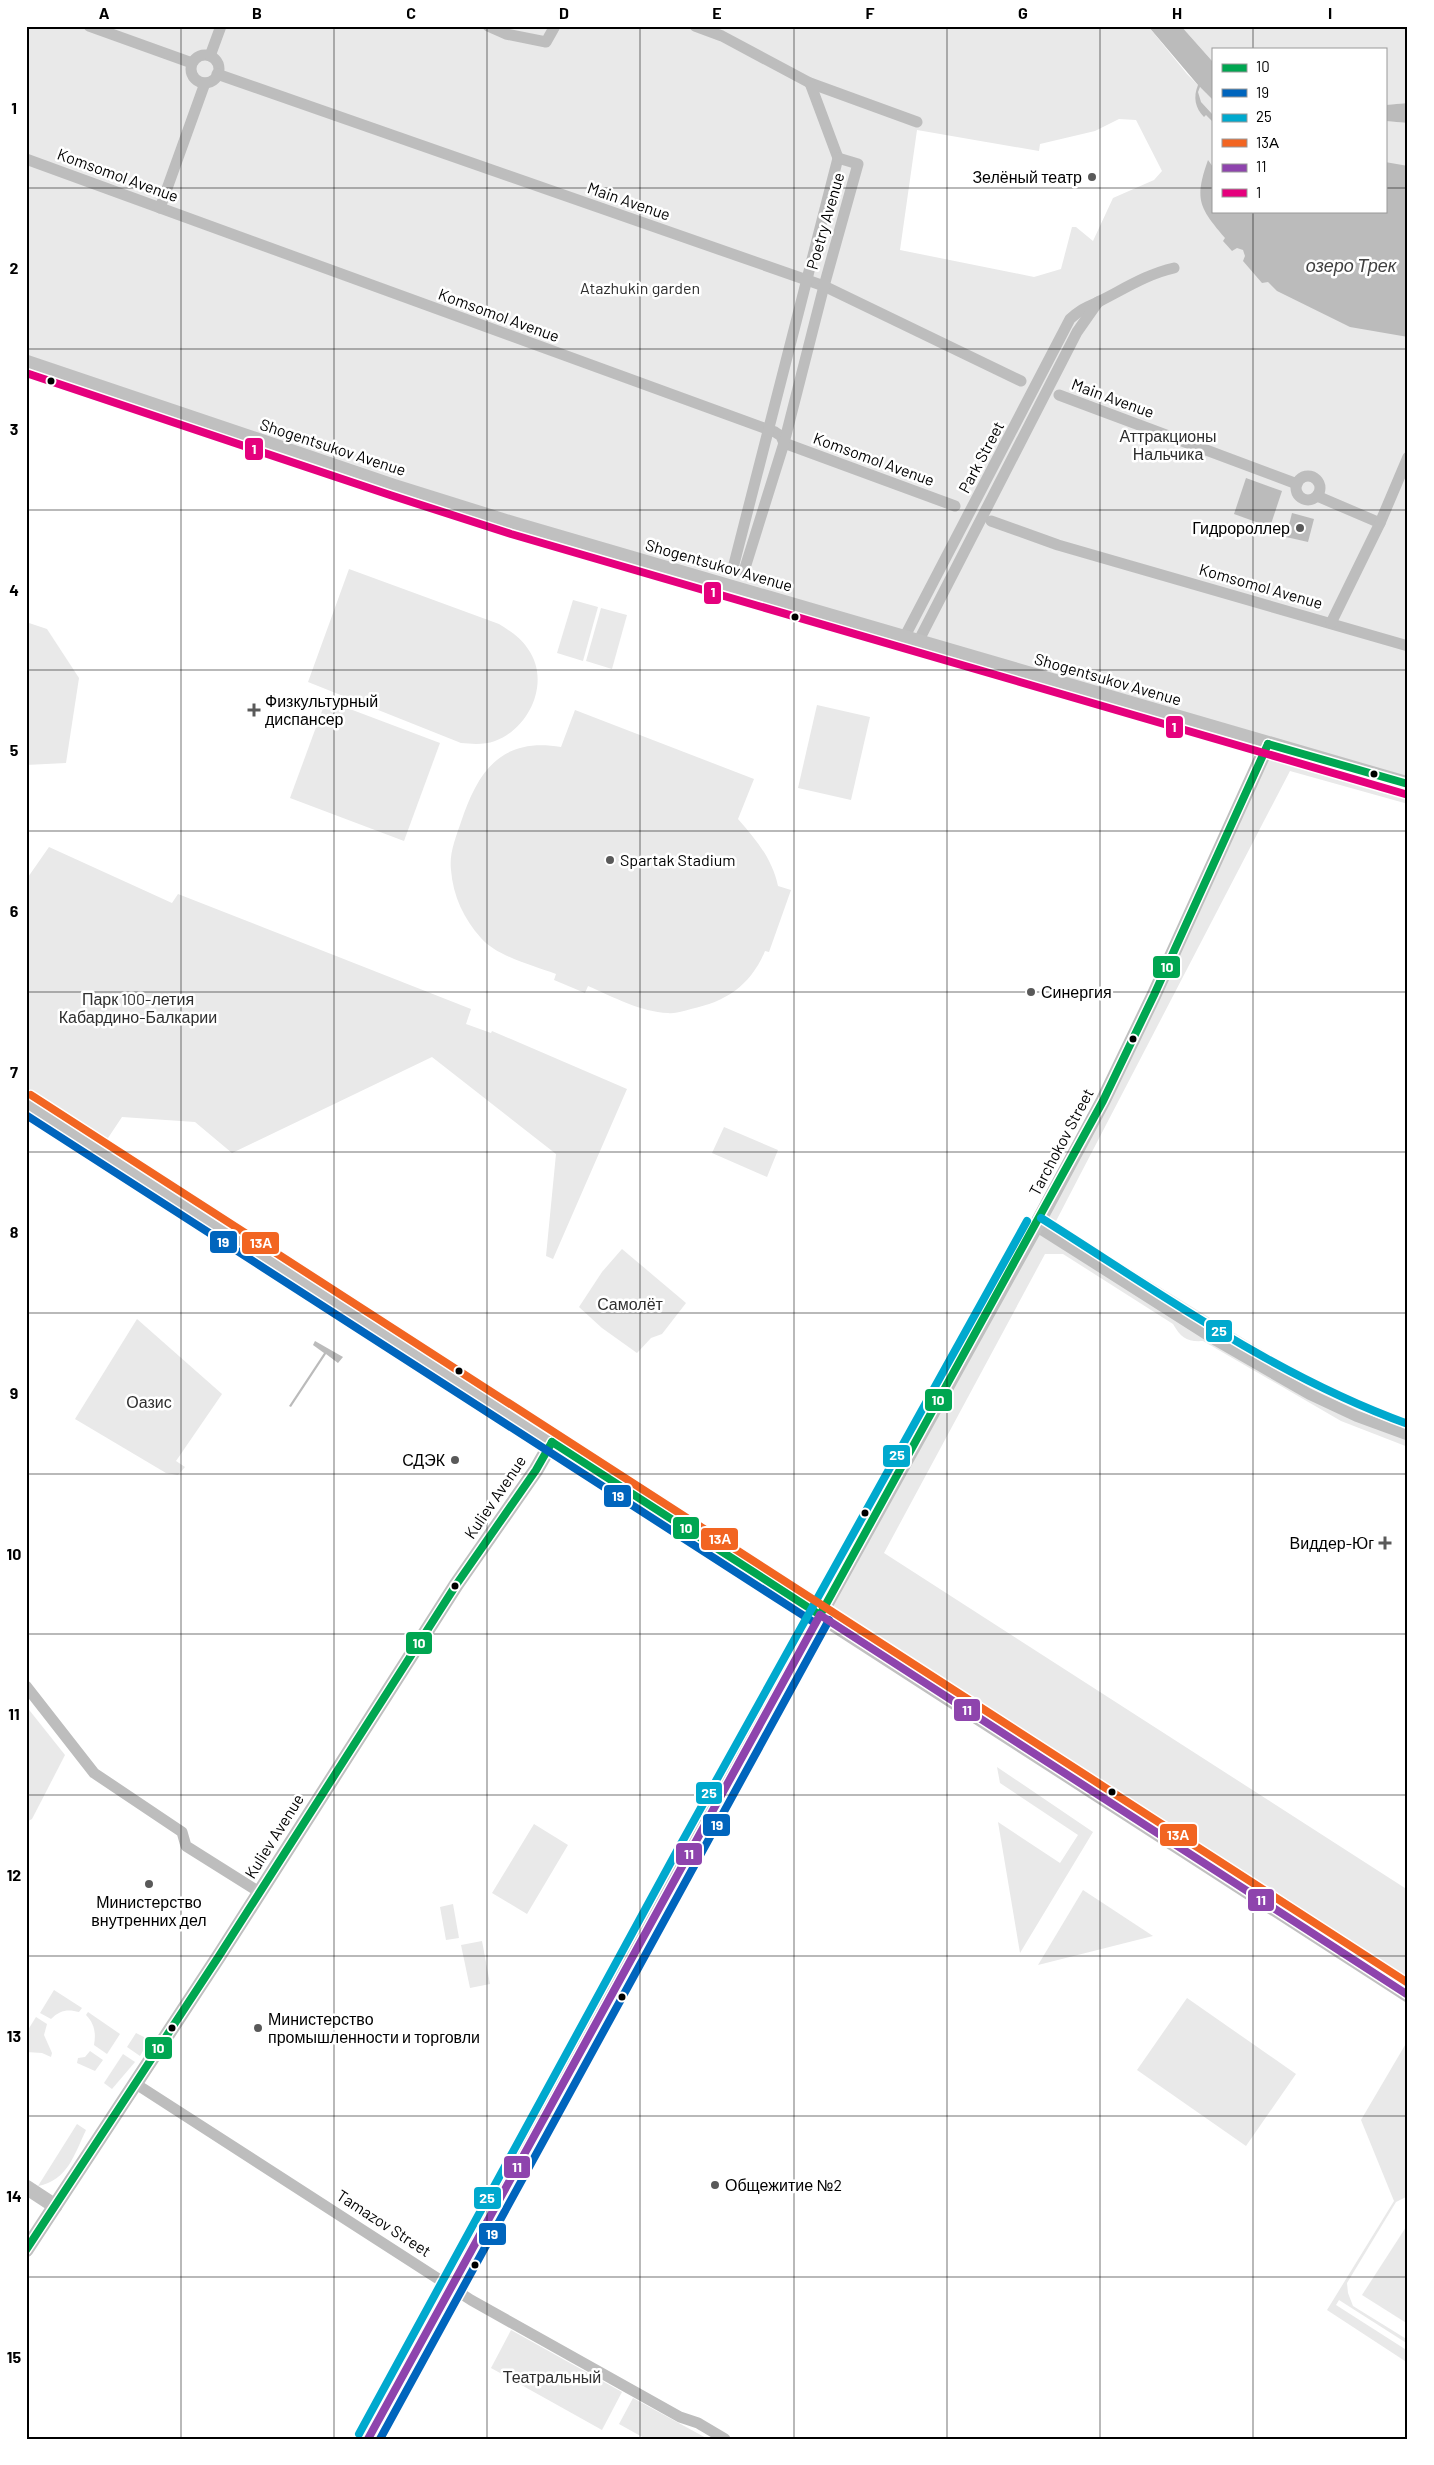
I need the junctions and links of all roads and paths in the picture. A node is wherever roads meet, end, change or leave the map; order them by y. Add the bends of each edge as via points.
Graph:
1 (89, 26) edge
2 (222, 26) edge
3 (488, 26) edge
4 (555, 26) edge
5 (694, 26) edge
6 (210, 56) junction
7 (192, 63) junction
8 (218, 74) junction
9 (205, 83) junction
10 (810, 83) junction
11 (917, 122) dead end
12 (838, 158) junction
13 (26, 159) edge
14 (160, 208) junction
15 (1174, 268) dead end
16 (808, 280) junction
17 (824, 286) junction
18 (26, 362) edge
19 (1021, 381) dead end
20 (1059, 395) dead end
21 (768, 431) junction
22 (784, 443) junction
23 (1408, 457) edge
24 (1297, 484) junction
25 (1317, 496) junction
26 (955, 506) dead end
27 (991, 521) dead end
28 (1380, 523) junction
29 (1331, 623) junction
30 (911, 640) junction
31 (1408, 646) edge
32 (1268, 744) junction
33 (1408, 784) edge
34 (26, 1103) edge
35 (1036, 1226) junction
36 (1408, 1435) edge
37 (552, 1442) junction
38 (820, 1615) junction
39 (26, 1686) edge
40 (259, 1892) junction
41 (1408, 1995) edge
42 (136, 2084) junction
43 (26, 2187) edge
44 (55, 2206) junction
45 (26, 2250) edge
46 (452, 2286) junction
47 (368, 2439) edge
48 (725, 2439) edge

1 - 7 street
2 - 6 street
3 - 4 street via 506,34 546,42
5 - 10 street via 722,36
6 - 7 street via 200,56
6 - 8 street via 218,64
7 - 9 street via 195,79
8 - 9 street
8 - 16 street, Main Avenue
9 - 14 street
10 - 11 street
10 - 12 street
12 - 16 street, Poetry Avenue
12 - 17 street, Poetry Avenue via 858,164
13 - 14 street, Komsomol Avenue
14 - 21 street, Komsomol Avenue
15 - 30 street, Park Street via 1087,305 1070,319
16 - 17 street, Main Avenue
16 - 21 street, Poetry Avenue
17 - 19 street, Main Avenue
17 - 22 street, Poetry Avenue
18 - 30 street, Shogentsukov Avenue via 514,524
20 - 24 street, Main Avenue
21 - 22 street, Komsomol Avenue via 781,436
21 - 22 street, Poetry Avenue via 739,570
22 - 26 street, Komsomol Avenue
23 - 28 street
24 - 25 street via 1297,492 1302,498
24 - 25 street via 1305,477 1316,479 1320,487
25 - 28 street
27 - 29 street, Komsomol Avenue via 1058,545
28 - 29 street
29 - 31 street, Komsomol Avenue
30 - 32 street, Shogentsukov Avenue
32 - 33 street, Shogentsukov Avenue
32 - 35 street, Tarchokov Street via 1127,1051
34 - 37 street
35 - 36 street via 1217,1341 1301,1389 1334,1407
35 - 38 street, Tarchokov Street
37 - 38 street
37 - 40 street, Kuliev Avenue
38 - 41 street
38 - 46 street, Tarchokov Street
39 - 40 street via 94,1773 182,1832 186,1846
40 - 42 street, Kuliev Avenue
42 - 44 street, Kuliev Avenue
42 - 46 street, Tamazov Street
43 - 44 street
44 - 45 street, Kuliev Avenue
46 - 47 street, Tarchokov Street
46 - 48 street, Tamazov Street via 471,2300

